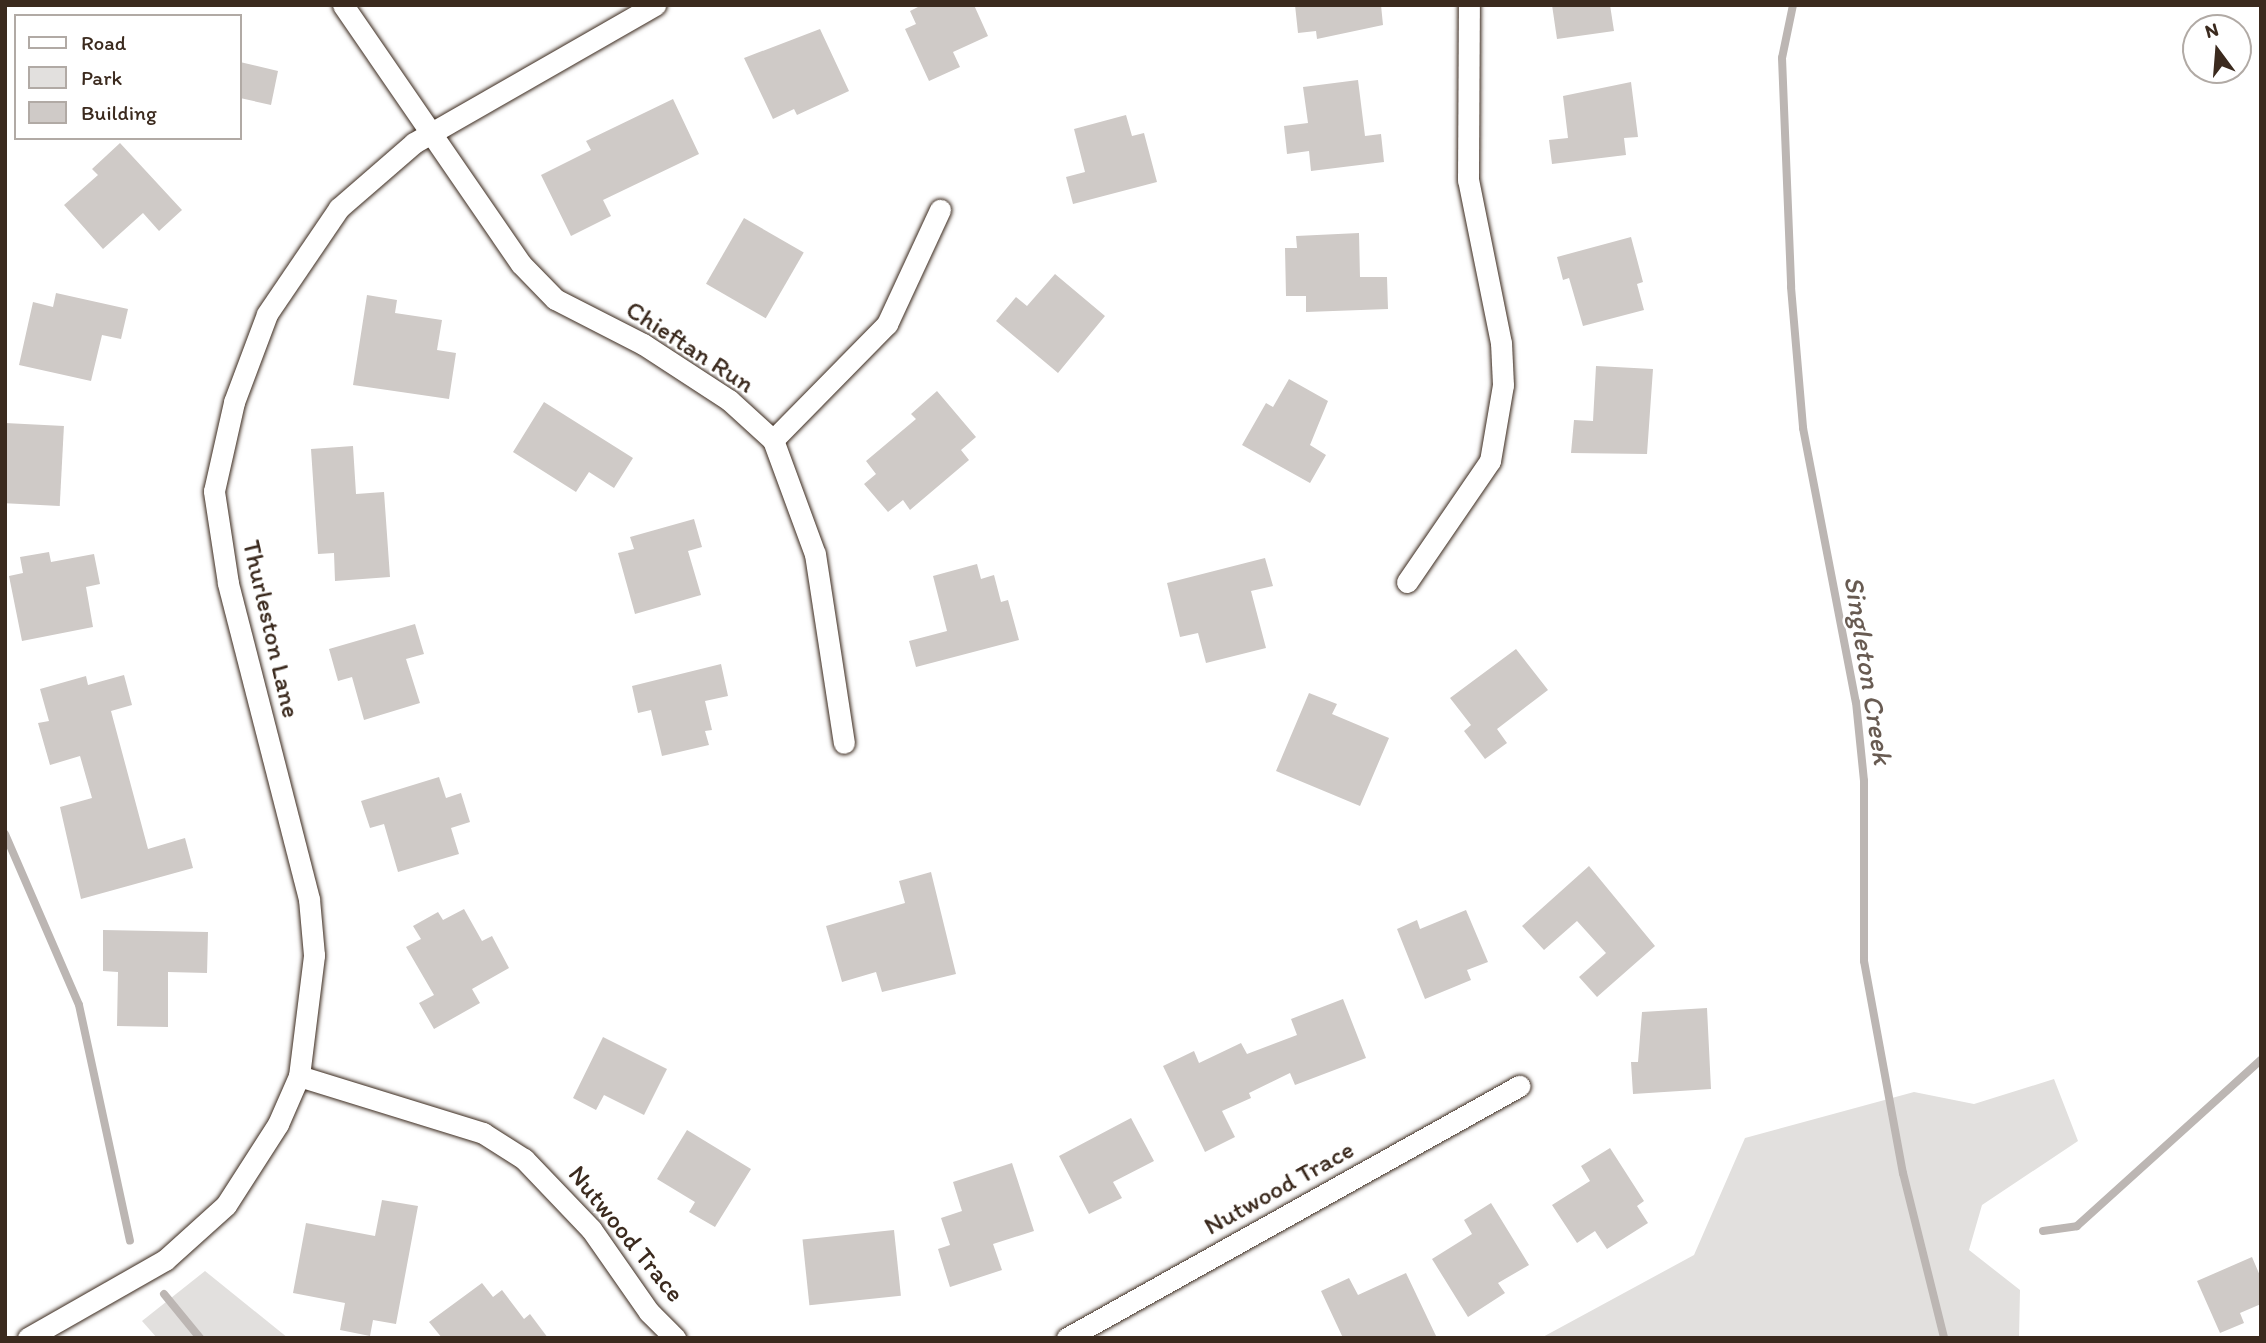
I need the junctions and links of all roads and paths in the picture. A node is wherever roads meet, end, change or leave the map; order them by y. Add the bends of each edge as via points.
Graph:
1 (343, 5) edge
2 (655, 5) edge
3 (1469, 5) edge
4 (433, 130) junction
5 (940, 210) dead end
6 (773, 440) junction
7 (1408, 582) dead end
8 (844, 743) dead end
9 (299, 1076) junction
10 (1519, 1086) dead end
11 (28, 1338) edge
12 (675, 1338) edge
13 (1067, 1338) edge

1 - 4 street, Chieftan Run
2 - 4 street, Thurleston Lane
3 - 7 street via 1468,180 1501,343 1503,385 1490,461
4 - 6 street, Chieftan Run via 522,264 555,299 654,351 729,400
4 - 9 street, Thurleston Lane via 339,208 267,314 234,402 214,491 228,583 309,899 314,955
5 - 6 street via 887,324
6 - 8 street, Chieftan Run via 815,554
9 - 11 street, Thurleston Lane via 278,1124 226,1205 165,1260
9 - 12 street, Nutwood Trace via 483,1133 524,1159 592,1229 649,1312
10 - 13 street, Nutwood Trace

